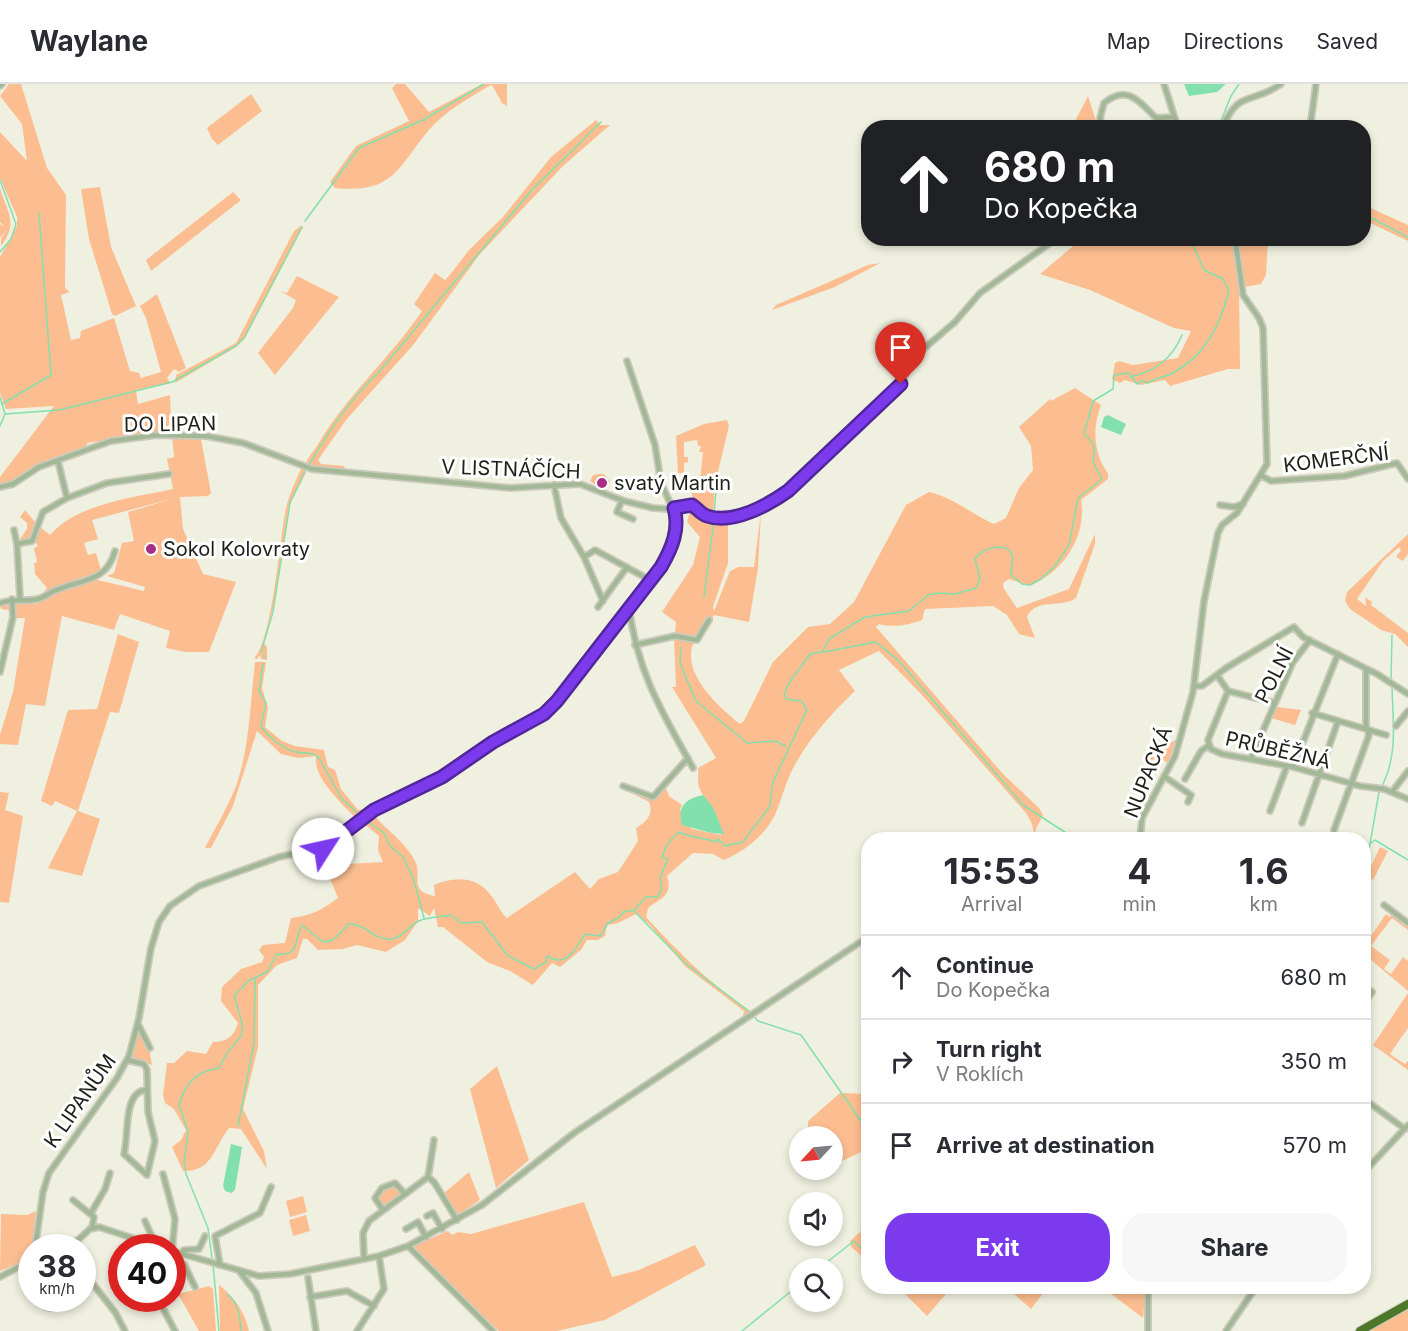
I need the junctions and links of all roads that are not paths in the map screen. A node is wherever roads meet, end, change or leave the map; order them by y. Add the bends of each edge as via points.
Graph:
1 (1164, 84) edge
2 (1281, 84) edge
3 (1316, 84) edge
4 (1173, 117) junction
5 (1100, 120) edge
6 (1174, 120) edge
7 (1226, 120) edge
8 (1311, 120) edge
9 (1046, 246) edge
10 (1237, 246) edge
11 (627, 361) dead end
12 (58, 461) junction
13 (309, 469) joint
14 (169, 474) dead end
15 (1262, 476) junction
16 (1408, 479) edge
17 (554, 485) junction
18 (0, 487) edge
19 (67, 498) junction
20 (622, 500) junction
21 (1245, 502) junction
22 (1220, 505) dead end
23 (674, 508) junction
24 (633, 519) dead end
25 (14, 530) dead end
26 (17, 544) junction
27 (115, 551) dead end
28 (584, 557) junction
29 (627, 567) junction
30 (650, 580) junction
31 (20, 598) junction
32 (12, 599) junction
33 (603, 601) junction
34 (0, 603) edge
35 (598, 607) dead end
36 (629, 608) junction
37 (709, 620) dead end
38 (1310, 640) junction
39 (635, 645) junction
40 (1338, 654) junction
41 (1366, 669) junction
42 (0, 672) edge
43 (1217, 675) junction
44 (1194, 686) junction
45 (1228, 691) junction
46 (1408, 694) edge
47 (1275, 703) junction
48 (1408, 711) edge
49 (1312, 713) junction
50 (1338, 721) junction
51 (1396, 726) dead end
52 (1368, 730) junction
53 (1386, 735) dead end
54 (1208, 746) junction
55 (688, 758) junction
56 (1251, 758) junction
57 (1290, 766) junction
58 (693, 768) dead end
59 (1408, 771) edge
60 (1319, 774) junction
61 (1165, 777) junction
62 (1185, 779) dead end
63 (1352, 784) junction
64 (622, 786) dead end
65 (1392, 792) junction
66 (1408, 799) edge
67 (1188, 802) dead end
68 (1270, 811) dead end
69 (1302, 823) dead end
70 (1334, 830) dead end
71 (1141, 832) edge
72 (1384, 905) dead end
73 (1408, 923) edge
74 (861, 942) edge
75 (138, 1024) junction
76 (150, 1048) dead end
77 (128, 1060) junction
78 (145, 1090) junction
79 (1371, 1104) edge
80 (1406, 1127) edge
81 (434, 1140) dead end
82 (1371, 1164) edge
83 (110, 1173) dead end
84 (163, 1174) dead end
85 (428, 1177) junction
86 (271, 1187) dead end
87 (405, 1194) junction
88 (73, 1200) dead end
89 (383, 1210) junction
90 (91, 1213) junction
91 (427, 1216) dead end
92 (457, 1220) junction
93 (145, 1221) dead end
94 (92, 1228) junction
95 (406, 1229) dead end
96 (442, 1229) junction
97 (37, 1234) edge
98 (85, 1234) edge
99 (120, 1234) edge
100 (151, 1234) edge
101 (174, 1234) edge
102 (205, 1236) dead end
103 (426, 1237) junction
104 (408, 1246) junction
105 (186, 1250) edge
106 (186, 1255) edge
107 (379, 1256) junction
108 (364, 1258) junction
109 (219, 1265) junction
110 (18, 1267) edge
111 (186, 1268) edge
112 (240, 1272) junction
113 (0, 1277) edge
114 (308, 1278) dead end
115 (195, 1287) dead end
116 (96, 1288) edge
117 (1148, 1294) edge
118 (1251, 1294) edge
119 (310, 1297) junction
120 (1408, 1304) edge
121 (374, 1306) junction
122 (165, 1312) edge
123 (125, 1331) edge
124 (175, 1331) edge
125 (268, 1331) edge
126 (316, 1331) edge
127 (357, 1331) edge
128 (494, 1331) edge
129 (1148, 1331) edge
130 (1227, 1331) edge
131 (1360, 1331) edge

1 - 4 street
2 - 7 street via 1239,102
3 - 8 street
4 - 5 street via 1156,117 1134,96 1124,94 1104,103
4 - 6 street
9 - 23 street, V LISTNÁČÍCH via 980,293 955,322 914,357 901,384 777,499 748,512 714,517 692,505
10 - 15 street via 1246,303 1259,318 1263,332 1268,458
11 - 23 street via 655,445 661,483
12 - 13 street, DO LIPAN via 136,436 206,436 243,443
12 - 18 street, DO LIPAN
12 - 19 street
13 - 17 street, V LISTNÁČÍCH via 510,489
14 - 19 street via 107,483
15 - 16 street, KOMERČNÍ via 1271,481 1344,476 1397,463
15 - 21 street, NUPACKÁ
17 - 20 street, V LISTNÁČÍCH via 580,484
17 - 28 street via 561,518
19 - 26 street via 43,512 32,540
20 - 23 street, V LISTNÁČÍCH via 653,508
20 - 24 street via 617,512
21 - 22 street via 1234,507
21 - 44 street, NUPACKÁ via 1220,528 1213,552
23 - 30 street, K LIPANŮM via 673,544
25 - 26 street
26 - 31 street
27 - 31 street via 109,567 93,578 39,599
28 - 29 street via 595,550
28 - 33 street
29 - 30 street
29 - 33 street
30 - 36 street, K LIPANŮM
31 - 32 street
32 - 34 street
32 - 42 street via 13,617
33 - 35 street
36 - 39 street
36 - 75 street, K LIPANŮM via 544,714 442,777 366,815 323,849 279,857 183,894 161,917
37 - 39 street via 697,640 675,636
38 - 40 street
38 - 43 street via 1294,627
38 - 47 street, POLNÍ via 1293,662
39 - 55 street via 648,684
40 - 41 street
40 - 49 street
41 - 46 street
41 - 52 street
43 - 44 street via 1202,686
43 - 45 street
44 - 61 street, NUPACKÁ via 1175,756
45 - 47 street
45 - 54 street, PRŮBĚŽNÁ
47 - 56 street, POLNÍ
48 - 51 street
49 - 50 street
49 - 57 street
50 - 52 street
50 - 60 street
52 - 53 street
52 - 63 street
54 - 56 street, PRŮBĚŽNÁ via 1222,754
54 - 62 street
55 - 58 street
55 - 64 street via 653,797
56 - 57 street, PRŮBĚŽNÁ
57 - 60 street, PRŮBĚŽNÁ
57 - 68 street
59 - 65 street
60 - 63 street, PRŮBĚŽNÁ
60 - 69 street
61 - 67 street via 1191,795
61 - 71 street, NUPACKÁ via 1142,818
63 - 65 street, PRŮBĚŽNÁ
63 - 70 street
65 - 66 street, PRŮBĚŽNÁ
72 - 73 street
74 - 92 street via 567,1138
75 - 76 street
75 - 77 street, K LIPANŮM
77 - 78 street via 144,1064
77 - 97 street, K LIPANŮM via 49,1173
78 - 78 street via 130,1100 123,1154 147,1175 155,1141
79 - 80 street
80 - 82 street
81 - 85 street
83 - 90 street
84 - 101 street via 175,1219
85 - 87 street
85 - 92 street
86 - 109 street via 260,1213 215,1236
87 - 89 street
87 - 89 street via 394,1183 382,1188 375,1198
88 - 90 street
89 - 108 street via 365,1226
90 - 94 street
91 - 96 street via 433,1213
92 - 96 street
93 - 100 street
94 - 98 street
94 - 99 street via 102,1227
95 - 103 street via 418,1222
96 - 103 street
102 - 105 street via 199,1249
103 - 104 street
104 - 107 street
104 - 128 street
106 - 109 street
107 - 108 street
107 - 121 street via 384,1289
108 - 112 street via 290,1274 259,1276
109 - 112 street
110 - 113 street
111 - 115 street
112 - 125 street via 256,1293
114 - 119 street
116 - 123 street
117 - 129 street
118 - 130 street
119 - 121 street via 347,1292
119 - 126 street
120 - 131 highway
121 - 127 street
122 - 124 street

